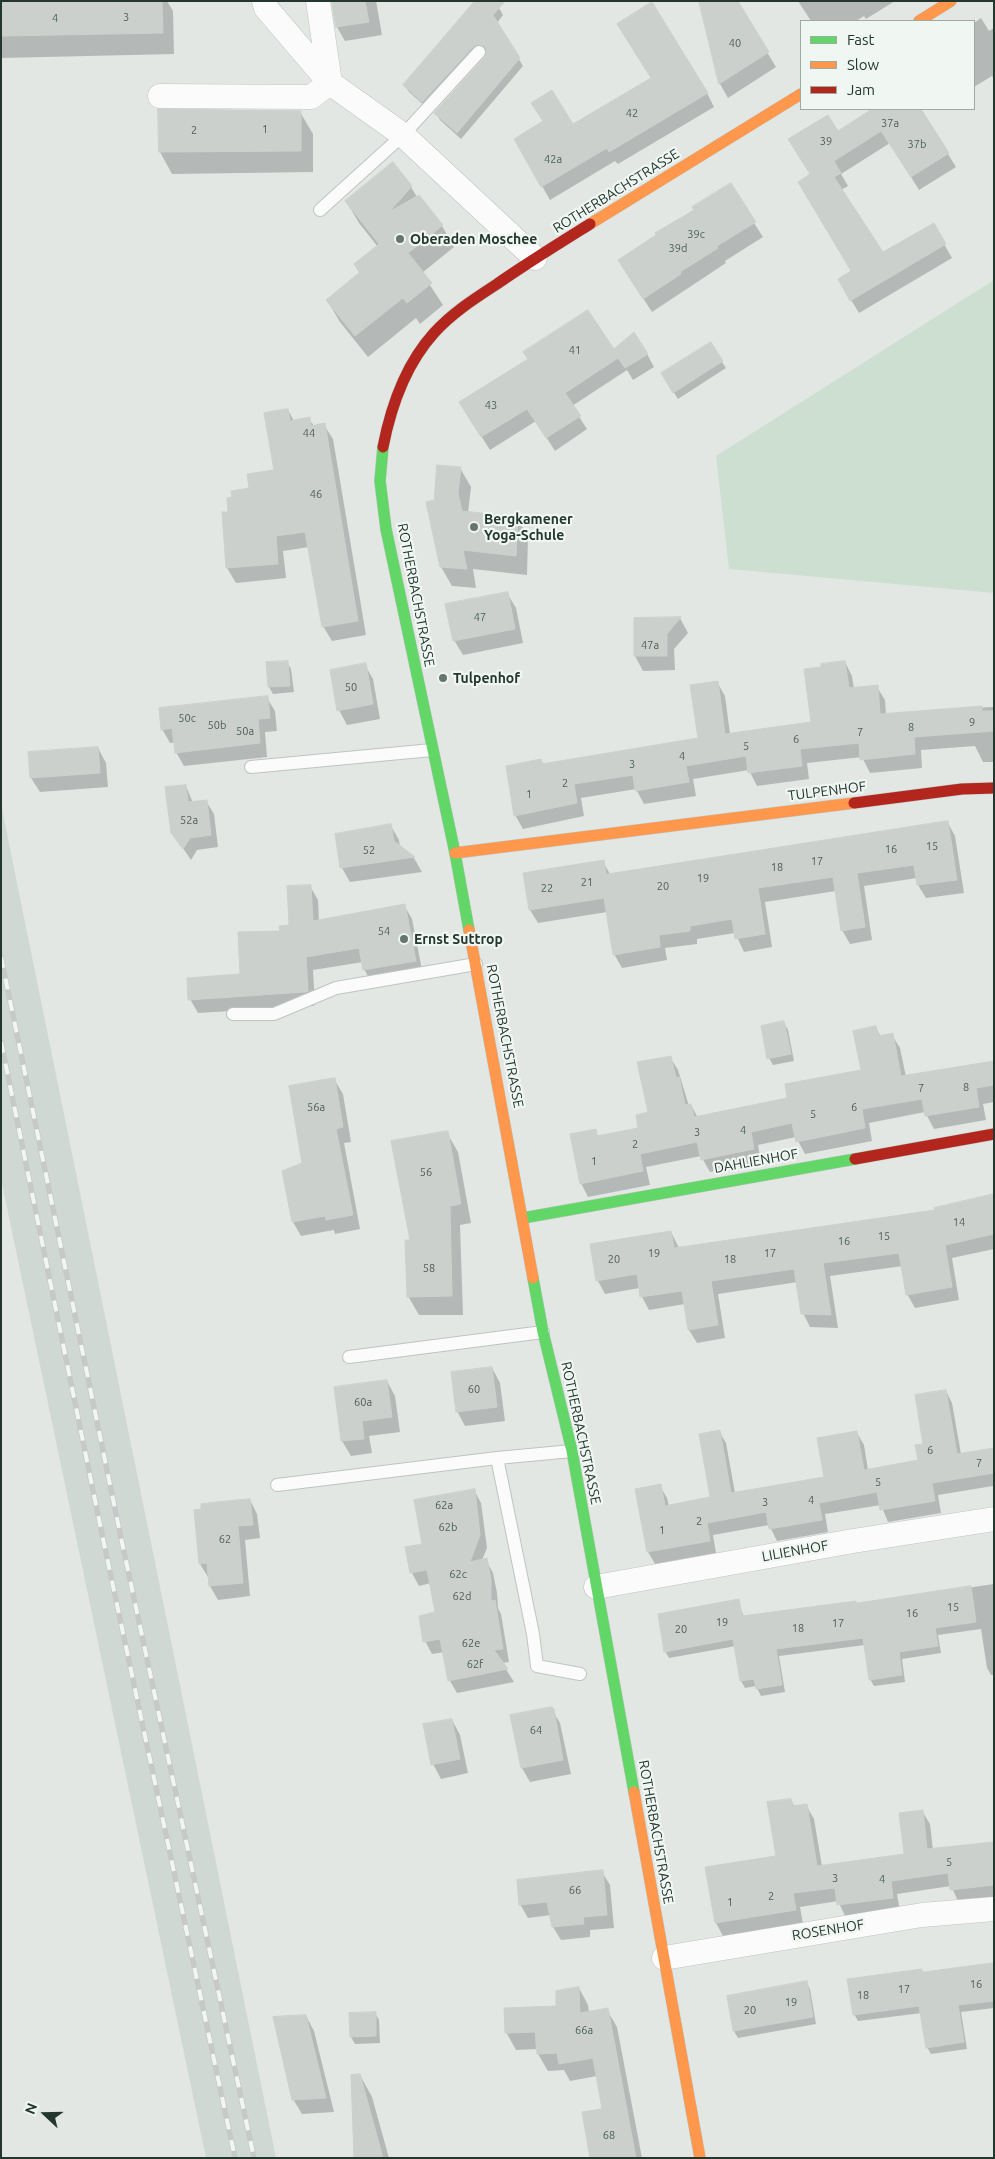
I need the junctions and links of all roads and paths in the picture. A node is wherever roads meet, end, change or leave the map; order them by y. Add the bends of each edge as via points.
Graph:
1 (264, 1) edge
2 (318, 1) edge
3 (951, 1) edge
4 (921, 20) edge
5 (479, 52) dead end
6 (330, 83) junction
7 (800, 95) edge
8 (160, 96) dead end
9 (402, 136) junction
10 (320, 210) dead end
11 (535, 258) junction
12 (432, 750) junction
13 (251, 767) dead end
14 (994, 788) edge
15 (455, 853) junction
16 (476, 964) junction
17 (233, 1014) dead end
18 (994, 1134) edge
19 (523, 1218) junction
20 (544, 1332) junction
21 (349, 1357) dead end
22 (572, 1450) junction
23 (497, 1458) junction
24 (276, 1485) dead end
25 (994, 1519) edge
26 (596, 1587) junction
27 (580, 1674) dead end
28 (994, 1909) edge
29 (664, 1958) junction
30 (700, 2158) edge

1 - 6 street via 266,8
2 - 6 street
3 - 4 street
5 - 9 lane
6 - 8 street via 311,97
6 - 9 street
7 - 11 street, ROTHERBACHSTRASSE
9 - 10 lane
9 - 11 street
11 - 12 street, ROTHERBACHSTRASSE via 461,308 433,334 406,375 389,416 380,481 386,529
12 - 13 lane
12 - 15 street, ROTHERBACHSTRASSE
14 - 15 street, TULPENHOF via 962,789
15 - 16 street, ROTHERBACHSTRASSE
16 - 17 lane via 336,988 274,1014
16 - 19 street, ROTHERBACHSTRASSE
18 - 19 street, DAHLIENHOF
19 - 20 street, ROTHERBACHSTRASSE
20 - 21 lane
20 - 22 street, ROTHERBACHSTRASSE
22 - 23 lane
22 - 26 street, ROTHERBACHSTRASSE
23 - 24 lane
23 - 27 lane via 538,1666
25 - 26 street, LILIENHOF
26 - 29 street, ROTHERBACHSTRASSE
28 - 29 street, ROSENHOF via 922,1915
29 - 30 street, ROTHERBACHSTRASSE

